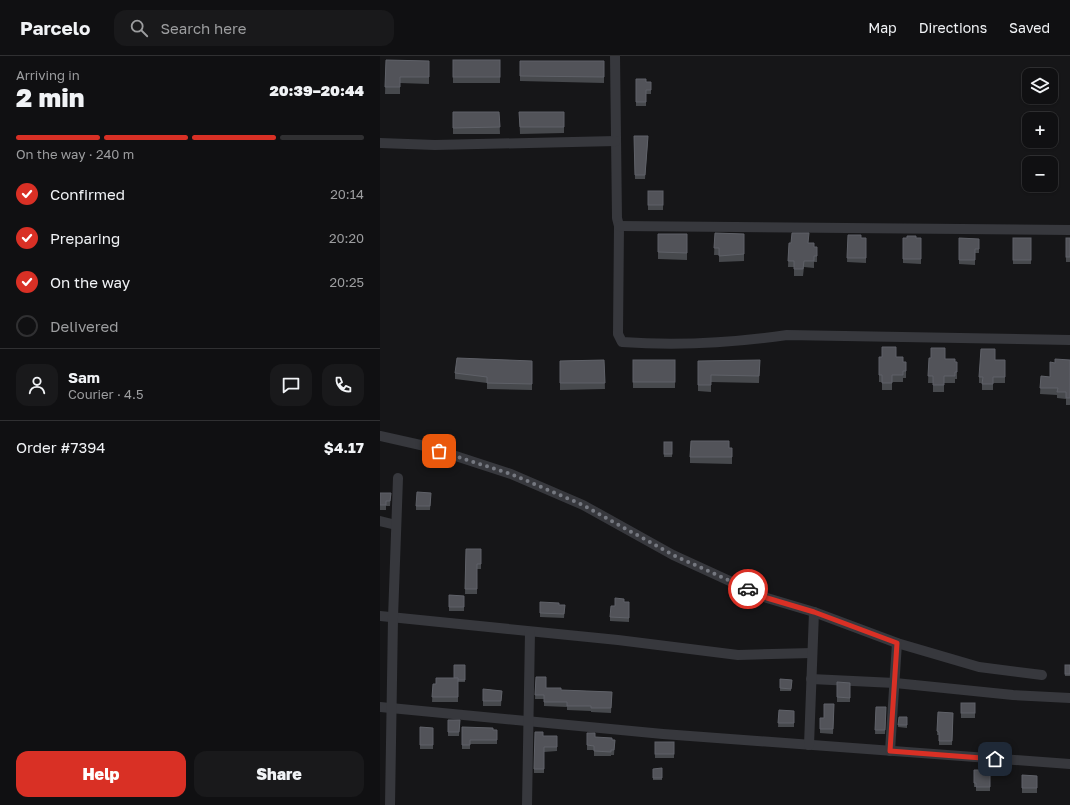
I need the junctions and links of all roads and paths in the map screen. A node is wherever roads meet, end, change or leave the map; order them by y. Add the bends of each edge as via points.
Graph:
1 (615, 56) edge
2 (616, 141) junction
3 (380, 143) edge
4 (619, 226) junction
5 (1070, 230) edge
6 (1070, 340) edge
7 (380, 436) edge
8 (398, 478) dead end
9 (380, 521) edge
10 (396, 525) junction
11 (814, 612) junction
12 (380, 616) edge
13 (393, 618) junction
14 (530, 632) junction
15 (897, 643) junction
16 (812, 653) junction
17 (1042, 675) dead end
18 (811, 678) junction
19 (895, 683) junction
20 (1070, 698) edge
21 (380, 707) edge
22 (393, 708) junction
23 (528, 721) junction
24 (809, 745) junction
25 (890, 751) junction
26 (1070, 764) edge
27 (390, 805) edge
28 (527, 805) edge

1 - 2 street
2 - 3 street via 435,145
2 - 4 street via 616,218
4 - 5 street
4 - 6 street via 618,334 622,342 664,345 787,336
7 - 11 street via 425,446 511,474 583,505 673,555 767,598
8 - 10 street
9 - 10 street
10 - 13 street
11 - 15 street
11 - 16 street
12 - 13 street
13 - 14 street
13 - 22 street
14 - 16 street via 738,655
14 - 23 street
15 - 17 street via 979,667
15 - 19 street
16 - 18 street
18 - 19 street
18 - 24 street
19 - 20 street
19 - 25 street
21 - 22 street
22 - 23 street
22 - 27 street
23 - 24 street
23 - 28 street
24 - 25 street
25 - 26 street

